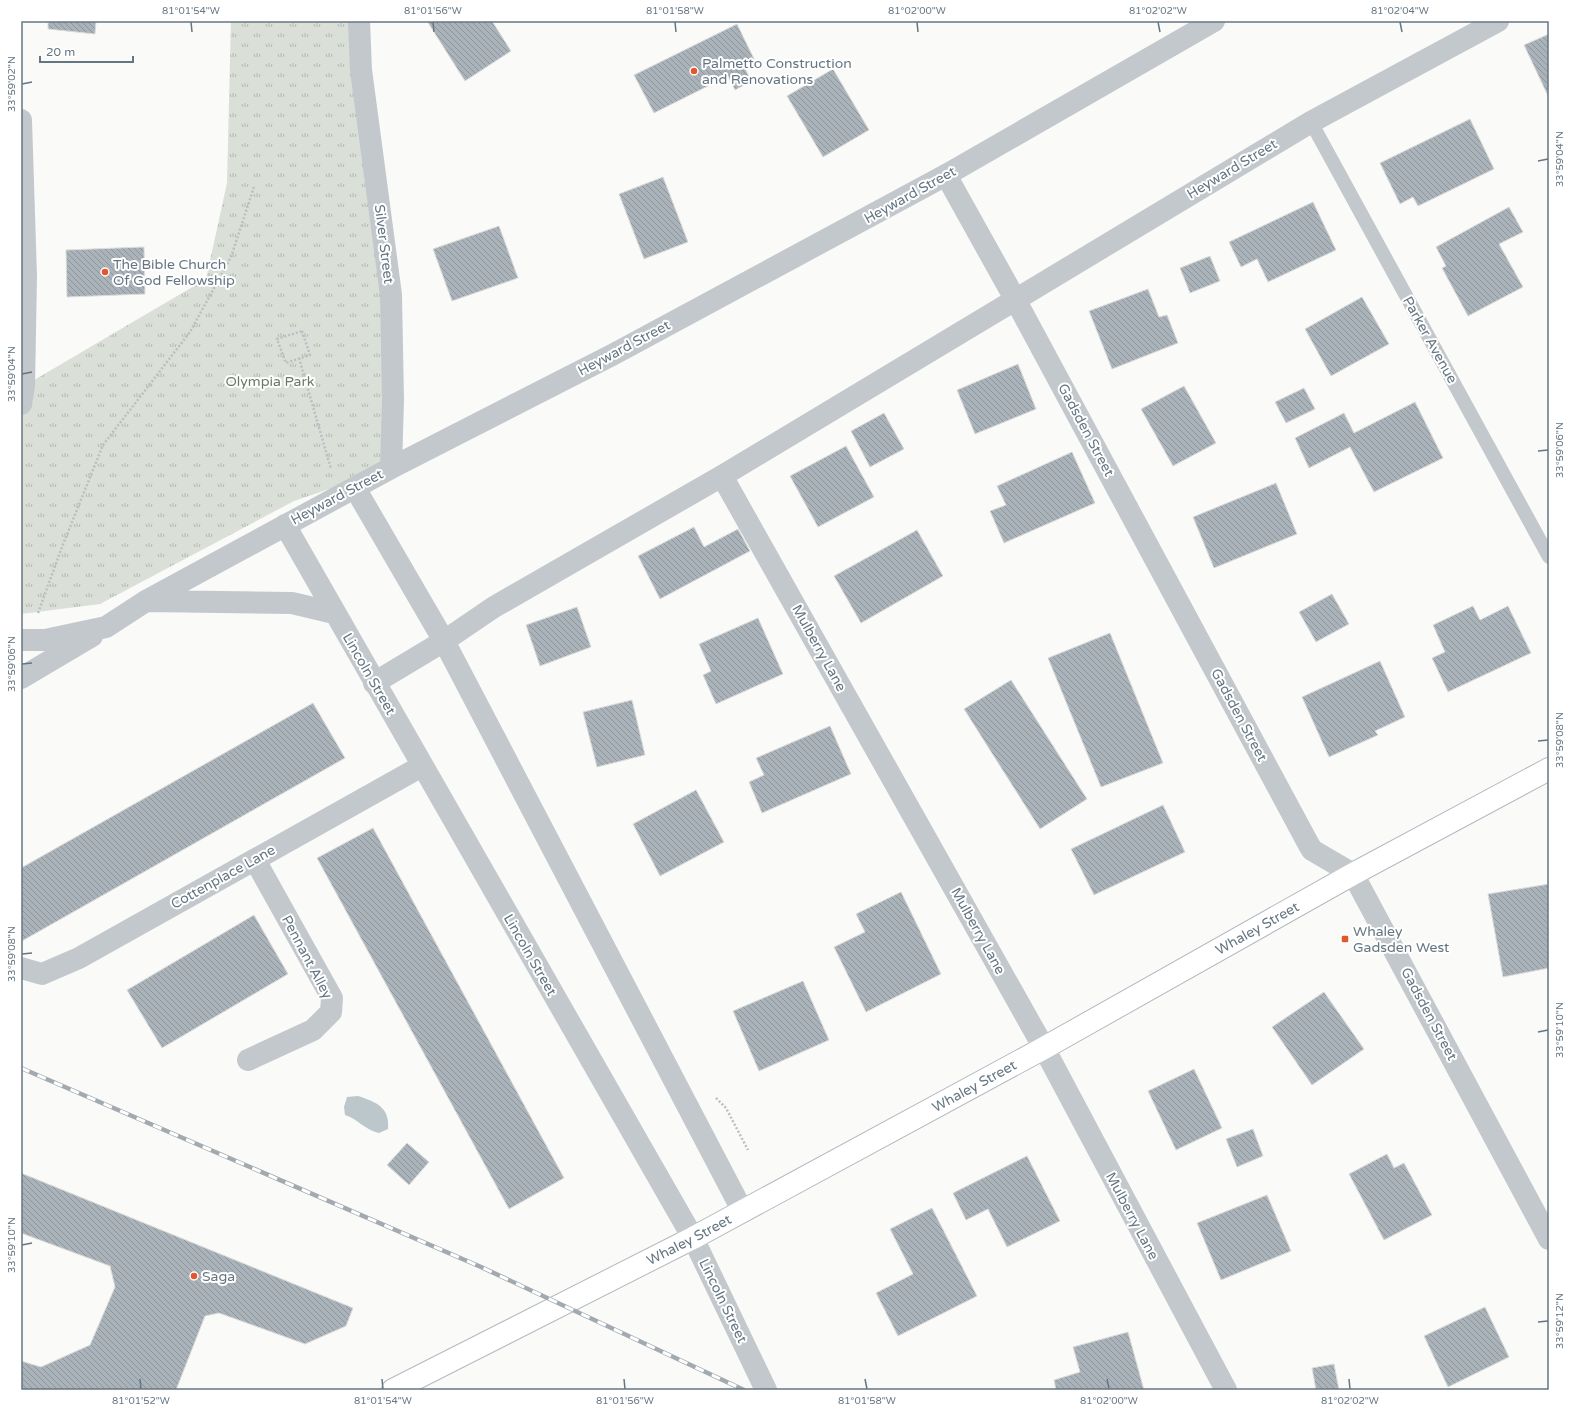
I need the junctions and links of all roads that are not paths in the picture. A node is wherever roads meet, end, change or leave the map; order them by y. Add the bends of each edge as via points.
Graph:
1 (359, 21) edge
2 (1214, 21) edge
3 (1498, 21) edge
4 (21, 120) edge
5 (1311, 122) junction
6 (946, 175) junction
7 (1015, 299) junction
8 (21, 404) edge
9 (391, 468) junction
10 (722, 476) junction
11 (355, 488) junction
12 (285, 525) junction
13 (1549, 557) edge
14 (146, 601) junction
15 (334, 614) junction
16 (106, 627) junction
17 (25, 640) edge
18 (444, 641) junction
19 (21, 678) edge
20 (374, 683) junction
21 (422, 766) junction
22 (1549, 769) edge
23 (254, 860) junction
24 (1353, 874) junction
25 (21, 968) edge
26 (1044, 1048) junction
27 (248, 1060) dead end
28 (742, 1210) junction
29 (693, 1238) junction
30 (1549, 1239) edge
31 (393, 1390) edge
32 (766, 1390) edge
33 (1226, 1390) edge

1 - 9 street, Silver Street via 361,70 391,295
2 - 6 street, Heyward Street
3 - 5 street, Heyward Street
4 - 8 street via 26,276 24,386
5 - 7 street, Heyward Street
5 - 13 lane, Parker Avenue
6 - 7 street, Gadsden Street
6 - 9 street, Heyward Street via 614,354
7 - 10 street, Heyward Street
7 - 24 street, Gadsden Street via 1312,850
9 - 11 street, Heyward Street
10 - 18 street, Heyward Street via 494,607
10 - 26 street, Mulberry Lane
11 - 12 street, Heyward Street
11 - 18 street
12 - 14 street, Heyward Street
12 - 15 street, Lincoln Street
14 - 15 street via 292,603
14 - 16 street, Heyward Street
15 - 20 street, Lincoln Street
16 - 17 street, Heyward Street via 45,640
16 - 19 street
18 - 20 street, Heyward Street
18 - 28 street
20 - 21 street, Lincoln Street
21 - 23 street, Cottenplace Lane
21 - 29 street, Lincoln Street
22 - 24 main road, Whaley Street
23 - 25 street, Cottenplace Lane via 79,958 42,974
23 - 27 street, Pennant Alley via 332,998 331,1012 313,1030
24 - 26 main road, Whaley Street
24 - 30 street, Gadsden Street
26 - 28 main road, Whaley Street
26 - 33 street, Mulberry Lane
28 - 29 main road, Whaley Street
29 - 31 main road, Whaley Street
29 - 32 street, Lincoln Street

